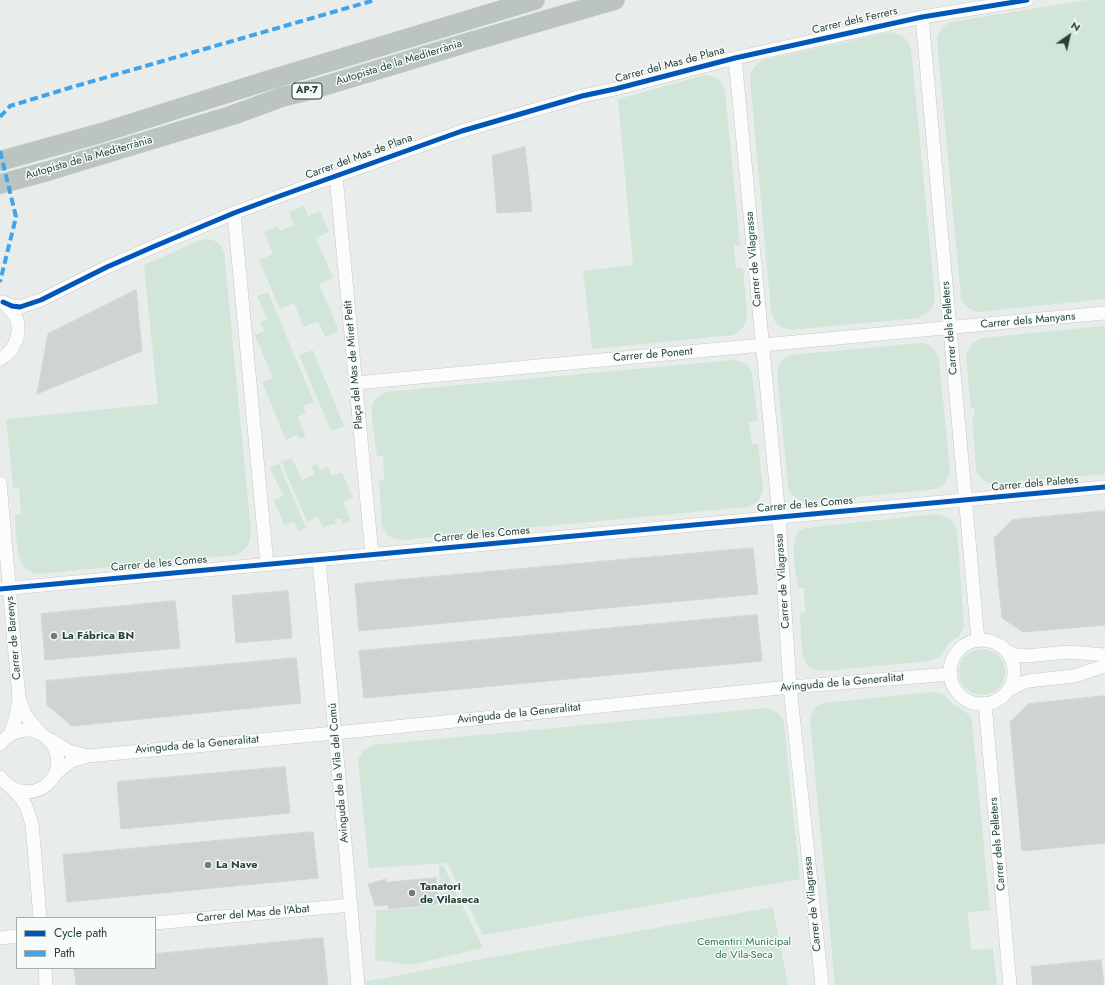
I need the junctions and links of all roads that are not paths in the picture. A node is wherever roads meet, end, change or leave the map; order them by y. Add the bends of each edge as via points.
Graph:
1 (535, 0) edge
2 (615, 0) edge
3 (1027, 0) edge
4 (922, 17) junction
5 (735, 58) junction
6 (0, 161) edge
7 (336, 176) junction
8 (0, 184) edge
9 (234, 213) junction
10 (41, 300) junction
11 (2, 302) edge
12 (1105, 313) edge
13 (950, 328) junction
14 (18, 331) junction
15 (762, 345) junction
16 (1, 359) edge
17 (356, 383) junction
18 (0, 483) edge
19 (1105, 487) edge
20 (966, 500) junction
21 (779, 517) junction
22 (372, 555) junction
23 (319, 560) junction
24 (267, 565) junction
25 (5, 589) edge
26 (978, 640) junction
27 (1105, 646) edge
28 (1006, 651) junction
29 (1069, 652) junction
30 (1105, 655) edge
31 (1105, 666) edge
32 (951, 674) junction
33 (1105, 675) edge
34 (1074, 676) junction
35 (790, 687) junction
36 (1008, 691) junction
37 (19, 698) junction
38 (985, 703) junction
39 (335, 732) junction
40 (42, 734) junction
41 (4, 739) edge
42 (88, 756) junction
43 (52, 778) junction
44 (5, 784) edge
45 (32, 824) junction
46 (351, 905) junction
47 (40, 917) edge
48 (156, 923) edge
49 (16, 936) edge
50 (0, 938) edge
51 (45, 969) edge
52 (46, 985) edge
53 (358, 985) edge
54 (822, 985) edge
55 (1010, 985) edge

1 - 6 highway, Autopista de la Mediterrània / AP-7 via 101,133
2 - 8 highway, Autopista de la Mediterrània / AP-7 via 282,97 233,115
3 - 4 street, Carrer dels Ferrers
4 - 5 street, Carrer dels Ferrers
4 - 13 street, Carrer dels Pelleters
5 - 7 street, Carrer del Mas de Plana via 582,96 457,133
5 - 15 street, Carrer de Vilagrassa
7 - 9 street, Carrer del Mas de Plana
7 - 17 street, Plaça del Mas de Miret Petit
9 - 10 street, Carrer del Mas de Plana via 155,246
9 - 24 street
10 - 11 street, Carrer del Mas de Plana via 20,307
10 - 14 street, Carrer del Mas de Plana via 25,316
11 - 14 street via 12,310 17,320
12 - 13 street, Carrer dels Manyans
13 - 15 street, Carrer de Ponent
13 - 20 street, Carrer dels Pelleters
14 - 16 street, Carrer del Mas de Plana via 16,342
15 - 17 street, Carrer de Ponent
15 - 21 street, Carrer de Vilagrassa
17 - 22 street, Plaça del Mas de Miret Petit
18 - 25 street, Carrer de Barenys
19 - 20 street, Carrer dels Paletes
20 - 21 street, Carrer de les Comes
20 - 26 street, Carrer dels Pelleters
21 - 22 street, Carrer de les Comes
21 - 35 street, Carrer de Vilagrassa
22 - 23 street, Carrer de les Comes
23 - 24 street, Carrer de les Comes
23 - 39 street, Avinguda de la Vila del Comú
24 - 25 street, Carrer de les Comes
25 - 37 street, Carrer de Barenys
26 - 28 street via 988,640
26 - 32 street via 961,648 951,665
27 - 29 street
28 - 29 street via 1026,656
28 - 36 street via 1012,660 1014,671 1013,682
29 - 30 street
31 - 34 street
32 - 35 street, Avinguda de la Generalitat
32 - 38 street via 953,684 966,699 975,703
33 - 34 street
34 - 36 street via 1028,681
35 - 39 street, Avinguda de la Generalitat
35 - 54 street, Carrer de Vilagrassa
36 - 38 street via 993,702
37 - 40 street, Carrer de Barenys via 26,716
37 - 41 street, Carrer de Barenys via 16,716
38 - 55 street, Carrer dels Pelleters
39 - 42 street, Avinguda de la Generalitat
39 - 46 street, Avinguda de la Vila del Comú
40 - 41 street via 25,730
40 - 42 street, Avinguda de la Generalitat via 69,751
40 - 43 street, Carrer de Barenys via 57,752 58,763
42 - 43 street, Avinguda de la Generalitat via 71,761
43 - 44 street via 42,788 32,792 23,792
43 - 45 street via 36,800
44 - 45 street via 22,800
45 - 47 street
46 - 48 street, Carrer del Mas de l'Abat
46 - 53 street, Avinguda de la Vila del Comú
49 - 50 street
51 - 52 street

